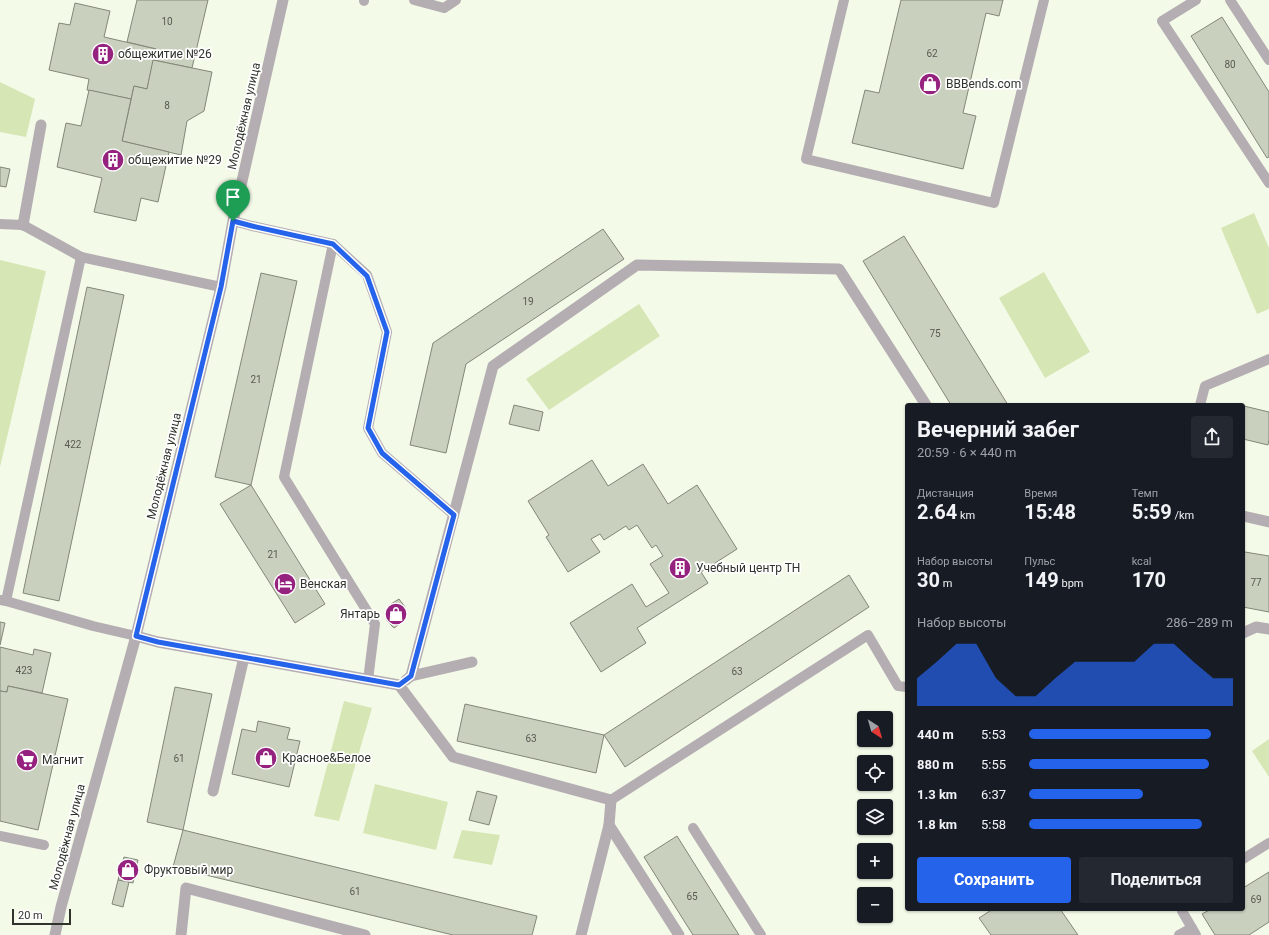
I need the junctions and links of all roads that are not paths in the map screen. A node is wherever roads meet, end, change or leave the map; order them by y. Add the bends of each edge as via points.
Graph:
1 (282, 0) edge
2 (414, 0) edge
3 (456, 0) edge
4 (844, 0) edge
5 (1044, 0) edge
6 (1196, 0) edge
7 (1230, 0) edge
8 (1269, 60) edge
9 (41, 125) dead end
10 (1269, 183) edge
11 (233, 221) junction
12 (0, 224) edge
13 (23, 225) junction
14 (333, 244) junction
15 (81, 257) junction
16 (221, 287) junction
17 (1269, 359) edge
18 (925, 403) edge
19 (1201, 403) edge
20 (454, 515) junction
21 (1245, 516) edge
22 (1269, 522) edge
23 (3, 600) edge
24 (1269, 629) edge
25 (1245, 632) edge
26 (136, 636) junction
27 (244, 657) junction
28 (472, 662) dead end
29 (411, 676) junction
30 (368, 680) junction
31 (399, 685) junction
32 (905, 687) edge
33 (213, 791) dead end
34 (611, 800) junction
35 (609, 825) junction
36 (694, 828) dead end
37 (0, 836) edge
38 (1269, 843) edge
39 (44, 845) dead end
40 (1245, 858) edge
41 (1182, 911) edge
42 (1194, 931) edge
43 (54, 935) edge
44 (181, 935) edge
45 (365, 935) edge
46 (581, 935) edge
47 (679, 935) edge
48 (761, 935) edge
49 (1179, 935) edge

1 - 11 street, Молодёжная улица
2 - 3 lane via 444,8
4 - 5 lane via 806,159 994,203
6 - 10 lane via 1162,21
7 - 8 lane
9 - 13 street
11 - 14 lane
11 - 16 street, Молодёжная улица
12 - 13 lane
13 - 15 lane
14 - 20 lane via 367,276 387,332 368,428 382,453
14 - 30 lane via 284,477 375,624
15 - 16 lane
15 - 23 lane
16 - 26 street, Молодёжная улица
17 - 19 lane via 1205,386
18 - 20 street via 839,269 637,265 493,366
20 - 29 street
21 - 22 street
23 - 26 lane
24 - 25 street via 1256,627
26 - 27 street
26 - 43 street, Молодёжная улица
27 - 30 street
27 - 33 street
28 - 29 street
29 - 31 street
30 - 31 street
31 - 34 street via 453,757
32 - 34 lane via 898,686 868,635
34 - 35 street
35 - 46 street
35 - 47 street
36 - 48 lane
37 - 39 lane
38 - 40 lane
41 - 42 lane
42 - 49 lane
44 - 45 street via 186,888

